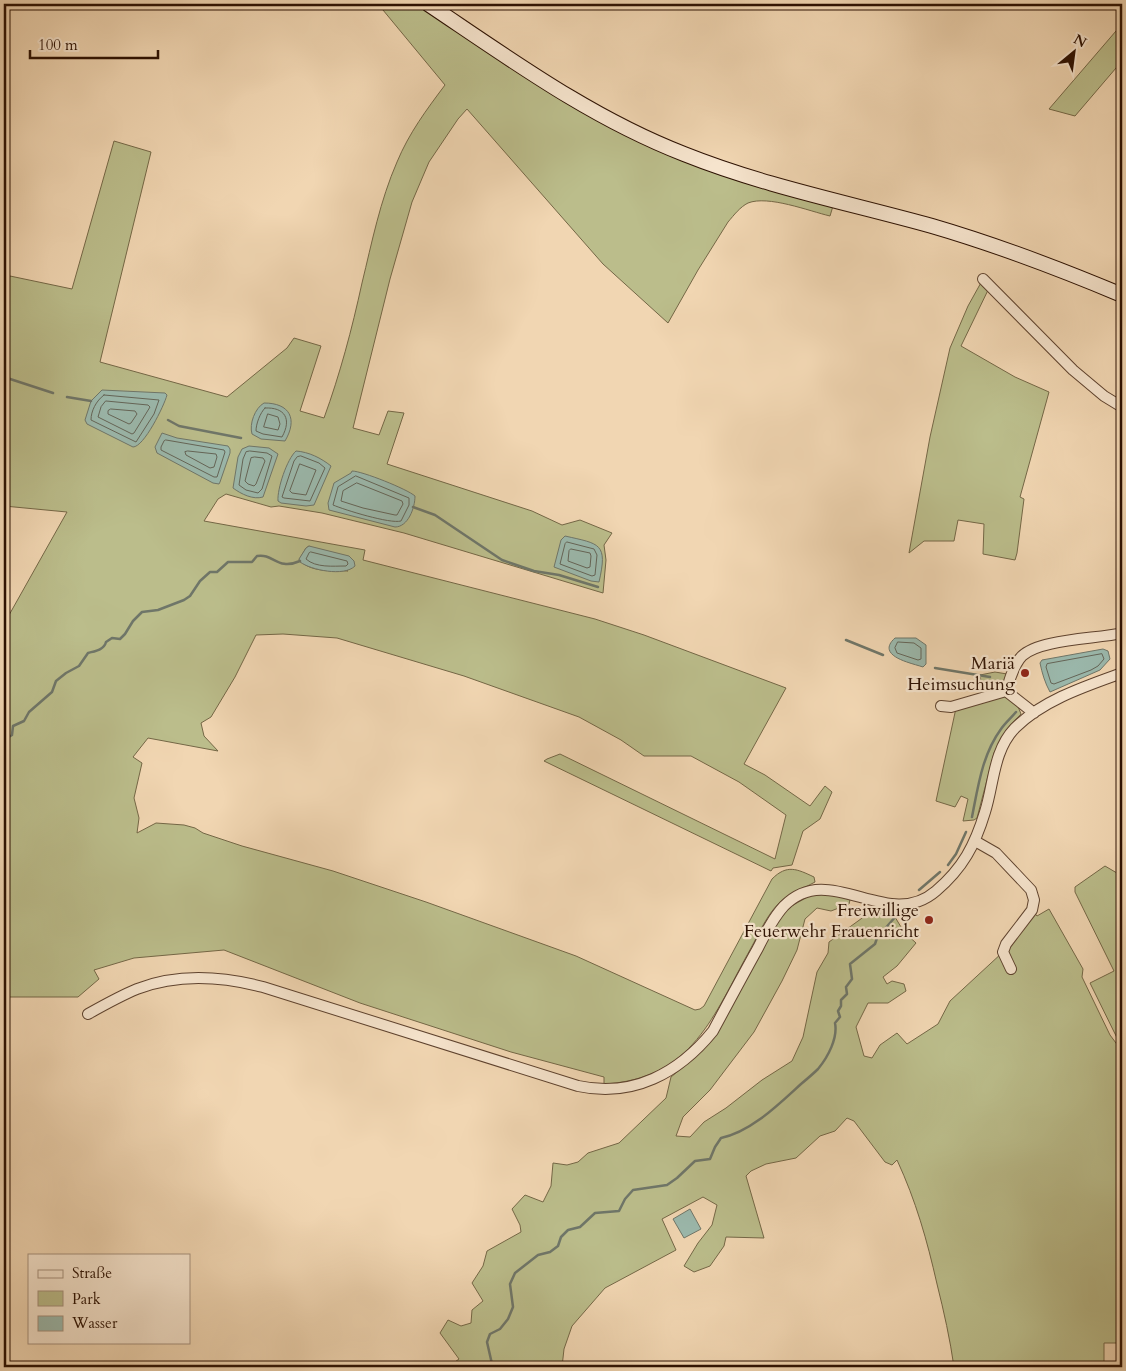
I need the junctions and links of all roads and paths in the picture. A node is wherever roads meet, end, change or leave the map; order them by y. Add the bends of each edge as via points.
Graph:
1 (428, 4) edge
2 (982, 278) dead end
3 (1122, 295) edge
4 (1121, 407) edge
5 (1122, 633) edge
6 (1122, 673) edge
7 (1006, 691) junction
8 (941, 706) dead end
9 (1034, 713) junction
10 (975, 841) junction
11 (1011, 969) dead end
12 (88, 1014) dead end

1 - 3 main road via 568,96 632,132 676,151 771,184 976,240 1048,264
2 - 4 street via 1073,370
5 - 7 street via 1029,651 1018,661
6 - 9 street via 1071,693
7 - 8 street via 951,707
7 - 9 street
9 - 10 street via 1015,728 1000,752 986,812
10 - 11 street via 996,853 1032,890 1032,910 1006,944 1004,952
10 - 12 street via 954,875 935,892 908,905 821,889 809,891 784,906 703,1044 675,1068 655,1079 628,1087 595,1089 578,1086 231,979 171,980 139,988

